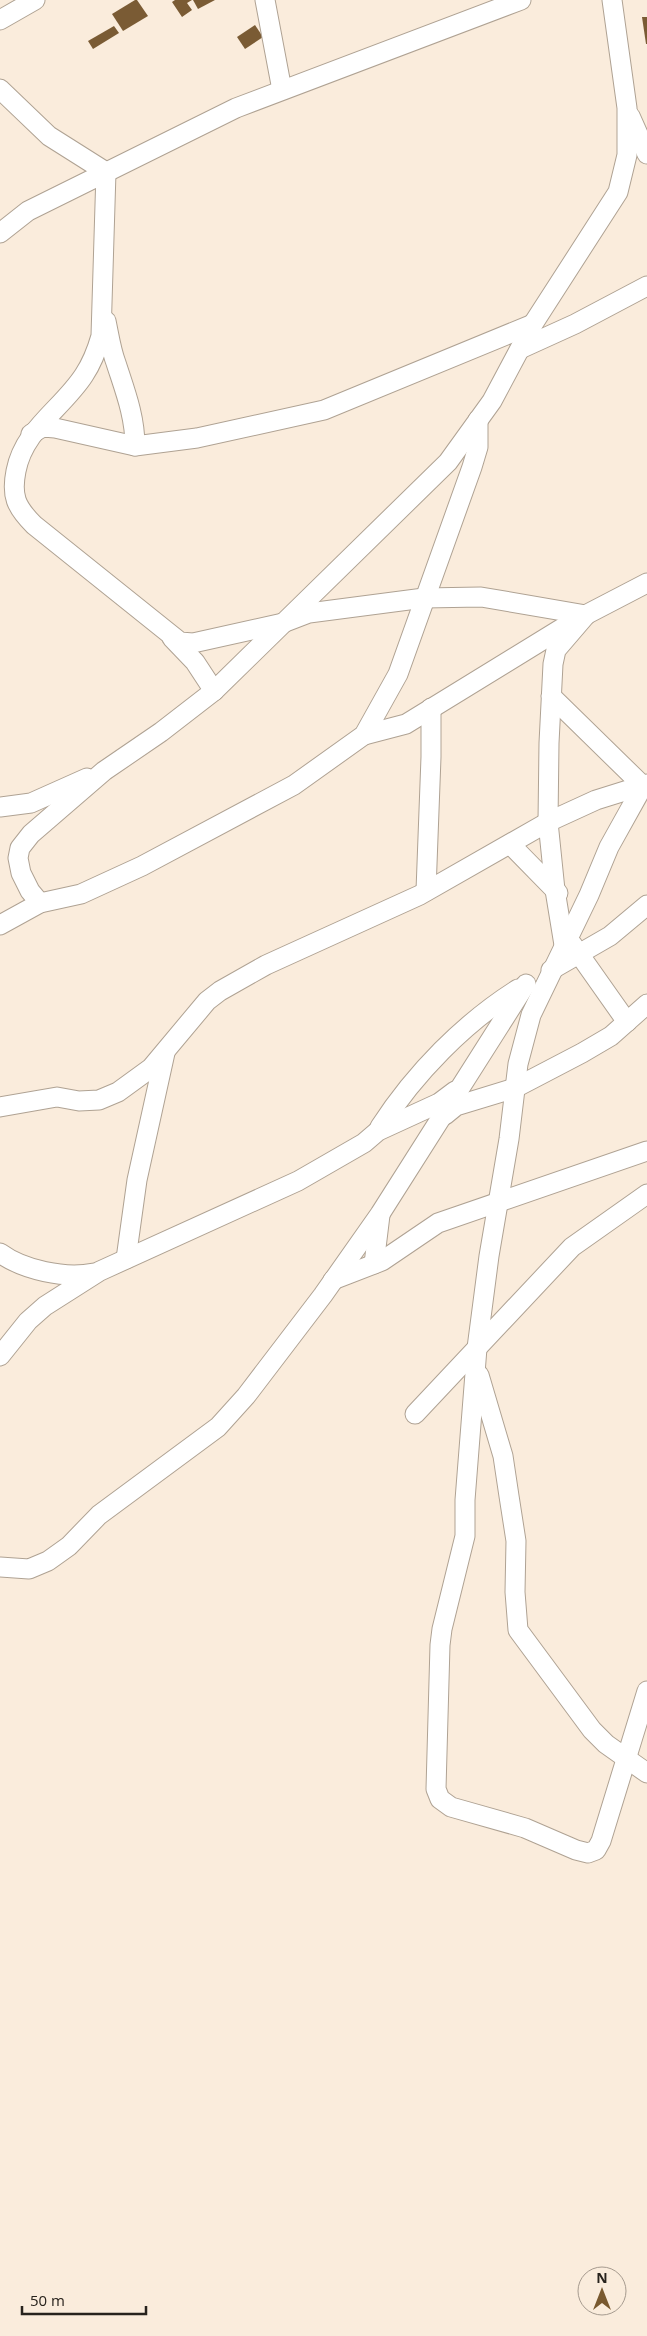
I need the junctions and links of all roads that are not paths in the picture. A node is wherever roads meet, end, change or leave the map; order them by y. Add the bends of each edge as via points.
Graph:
1 (35, 0) edge
2 (264, 0) edge
3 (612, 0) edge
4 (510, 2) edge
5 (1, 18) edge
6 (0, 88) edge
7 (282, 90) junction
8 (626, 108) junction
9 (647, 154) edge
10 (106, 172) junction
11 (0, 234) edge
12 (647, 286) edge
13 (102, 306) junction
14 (533, 324) junction
15 (520, 350) junction
16 (478, 420) junction
17 (31, 435) junction
18 (135, 446) junction
19 (8, 503) edge
20 (647, 583) edge
21 (424, 598) junction
22 (586, 615) junction
23 (283, 623) junction
24 (170, 635) junction
25 (214, 691) junction
26 (551, 696) junction
27 (431, 708) junction
28 (364, 735) junction
29 (104, 771) junction
30 (645, 785) edge
31 (0, 806) edge
32 (548, 822) junction
33 (510, 844) junction
34 (555, 890) junction
35 (426, 891) junction
36 (40, 903) junction
37 (647, 906) edge
38 (580, 913) junction
39 (0, 925) edge
40 (570, 946) junction
41 (553, 969) junction
42 (526, 984) junction
43 (647, 1004) edge
44 (627, 1022) junction
45 (166, 1049) junction
46 (460, 1088) junction
47 (515, 1088) junction
48 (0, 1107) edge
49 (441, 1117) junction
50 (378, 1131) junction
51 (647, 1151) edge
52 (647, 1194) edge
53 (498, 1202) junction
54 (380, 1214) junction
55 (0, 1253) edge
56 (126, 1259) junction
57 (374, 1264) junction
58 (100, 1271) junction
59 (333, 1280) junction
60 (0, 1356) edge
61 (477, 1357) junction
62 (415, 1414) dead end
63 (0, 1568) edge
64 (647, 1691) edge
65 (626, 1758) junction
66 (647, 1773) edge

1 - 5 street
2 - 7 street
3 - 8 street
4 - 7 street
6 - 10 street via 49,136
7 - 10 street via 236,108
8 - 9 street
8 - 14 street via 626,155 618,192
10 - 11 street via 28,211
10 - 13 street
12 - 15 street
13 - 17 street via 101,336 84,376
13 - 18 street via 115,362 130,405
14 - 15 street
14 - 18 street via 324,410 197,438
15 - 16 street
16 - 21 street via 478,447 472,467
16 - 23 street via 448,462
17 - 18 street via 43,427 56,428
17 - 19 street via 18,458
19 - 24 street
20 - 22 street
21 - 22 street via 481,597
21 - 23 street via 309,613
21 - 28 street via 398,674
22 - 26 street via 556,650
22 - 27 street
23 - 24 street via 193,643 180,642
23 - 25 street
24 - 25 street via 195,662
25 - 29 street
26 - 30 street
26 - 32 street
27 - 28 street via 406,724
27 - 35 street
28 - 36 street via 294,785 142,866 81,894
29 - 31 street via 41,799
29 - 36 street via 31,834 20,848 21,873
30 - 32 street via 596,800
30 - 38 street via 608,847
32 - 33 street
32 - 34 street
33 - 34 street
33 - 35 street
34 - 38 street
34 - 40 street
35 - 45 street via 266,965 220,991 207,1001
36 - 39 street
37 - 40 street via 622,928
38 - 40 street
40 - 41 street
40 - 44 street
41 - 42 street
41 - 47 street via 524,1036
42 - 46 street
42 - 50 street via 472,1023 441,1052 400,1099
43 - 44 street
44 - 47 street via 611,1036
45 - 48 street via 151,1068 118,1092 99,1100 56,1097
45 - 56 street via 137,1180
46 - 49 street
46 - 50 street via 439,1102
47 - 49 street via 456,1106
47 - 53 street
49 - 54 street
50 - 56 street via 364,1143 298,1181
51 - 53 street
52 - 61 street via 572,1247
53 - 57 street via 438,1223
53 - 61 street
54 - 57 street
54 - 59 street
55 - 58 street via 24,1265 47,1271 76,1274
56 - 58 street
57 - 59 street
58 - 60 street via 45,1306 28,1321
59 - 63 street via 246,1396 218,1427 99,1515 69,1546 48,1560 29,1569
61 - 62 street
61 - 65 street via 503,1456 516,1541 518,1630 592,1730
61 - 65 street via 465,1536 440,1645 436,1789 440,1799 451,1807 526,1828 588,1853 596,1850 601,1841
64 - 65 street
65 - 66 street

